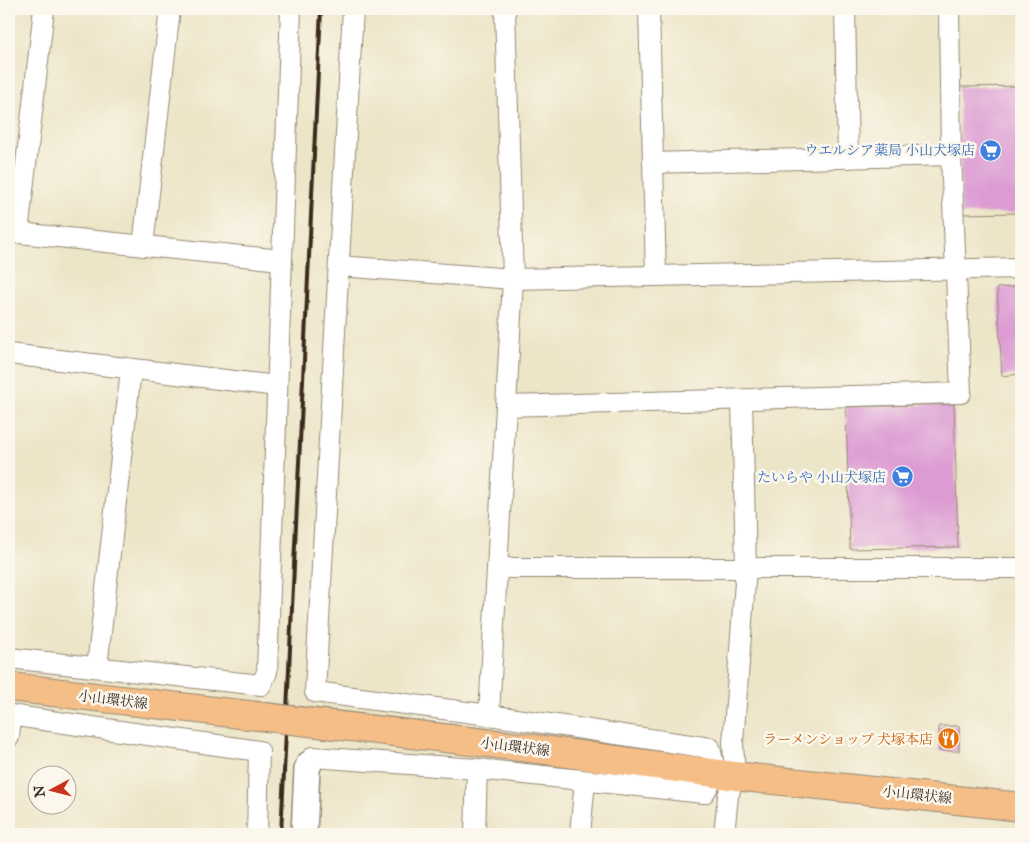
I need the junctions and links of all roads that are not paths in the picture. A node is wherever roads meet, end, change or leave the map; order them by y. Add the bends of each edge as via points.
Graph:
1 (44, 9) edge
2 (170, 9) edge
3 (291, 9) edge
4 (353, 9) edge
5 (505, 9) edge
6 (649, 9) edge
7 (845, 9) edge
8 (949, 9) edge
9 (951, 155) junction
10 (848, 158) junction
11 (653, 162) junction
12 (13, 232) edge
13 (143, 246) junction
14 (281, 260) junction
15 (339, 266) junction
16 (1021, 268) edge
17 (955, 270) junction
18 (656, 276) junction
19 (513, 279) junction
20 (9, 354) edge
21 (131, 370) junction
22 (276, 386) junction
23 (742, 400) junction
24 (506, 406) junction
25 (498, 568) junction
26 (746, 568) junction
27 (1021, 568) edge
28 (9, 658) edge
29 (97, 667) junction
30 (9, 687) edge
31 (10, 715) edge
32 (489, 715) junction
33 (9, 737) edge
34 (309, 764) joint
35 (477, 769) junction
36 (725, 774) junction
37 (585, 781) junction
38 (1021, 807) edge
39 (256, 834) edge
40 (304, 834) edge
41 (475, 834) edge
42 (580, 834) edge
43 (724, 834) edge

1 - 12 street
2 - 13 street
3 - 14 street
4 - 15 street
5 - 19 street
6 - 11 street
7 - 10 street
8 - 9 street
9 - 10 street
9 - 17 street
10 - 11 street
11 - 18 street
12 - 13 street
13 - 14 street
14 - 22 street
15 - 19 street
15 - 32 street via 314,692
16 - 17 street
17 - 18 street
17 - 23 street via 961,393
18 - 19 street
19 - 24 street
20 - 21 street
21 - 22 street
21 - 29 street
22 - 29 street via 267,672 261,685
23 - 24 street
23 - 26 street
24 - 25 street
25 - 26 street
25 - 32 street
26 - 27 street
26 - 36 street via 732,743
28 - 29 street
30 - 36 main road, 小山環状線, bridge
31 - 33 street
31 - 39 street via 260,751
32 - 36 street via 710,748
34 - 35 street via 313,757
34 - 40 street
35 - 37 street
35 - 41 street
36 - 37 street via 704,793
36 - 38 main road, 小山環状線
36 - 43 street via 728,796
37 - 42 street

